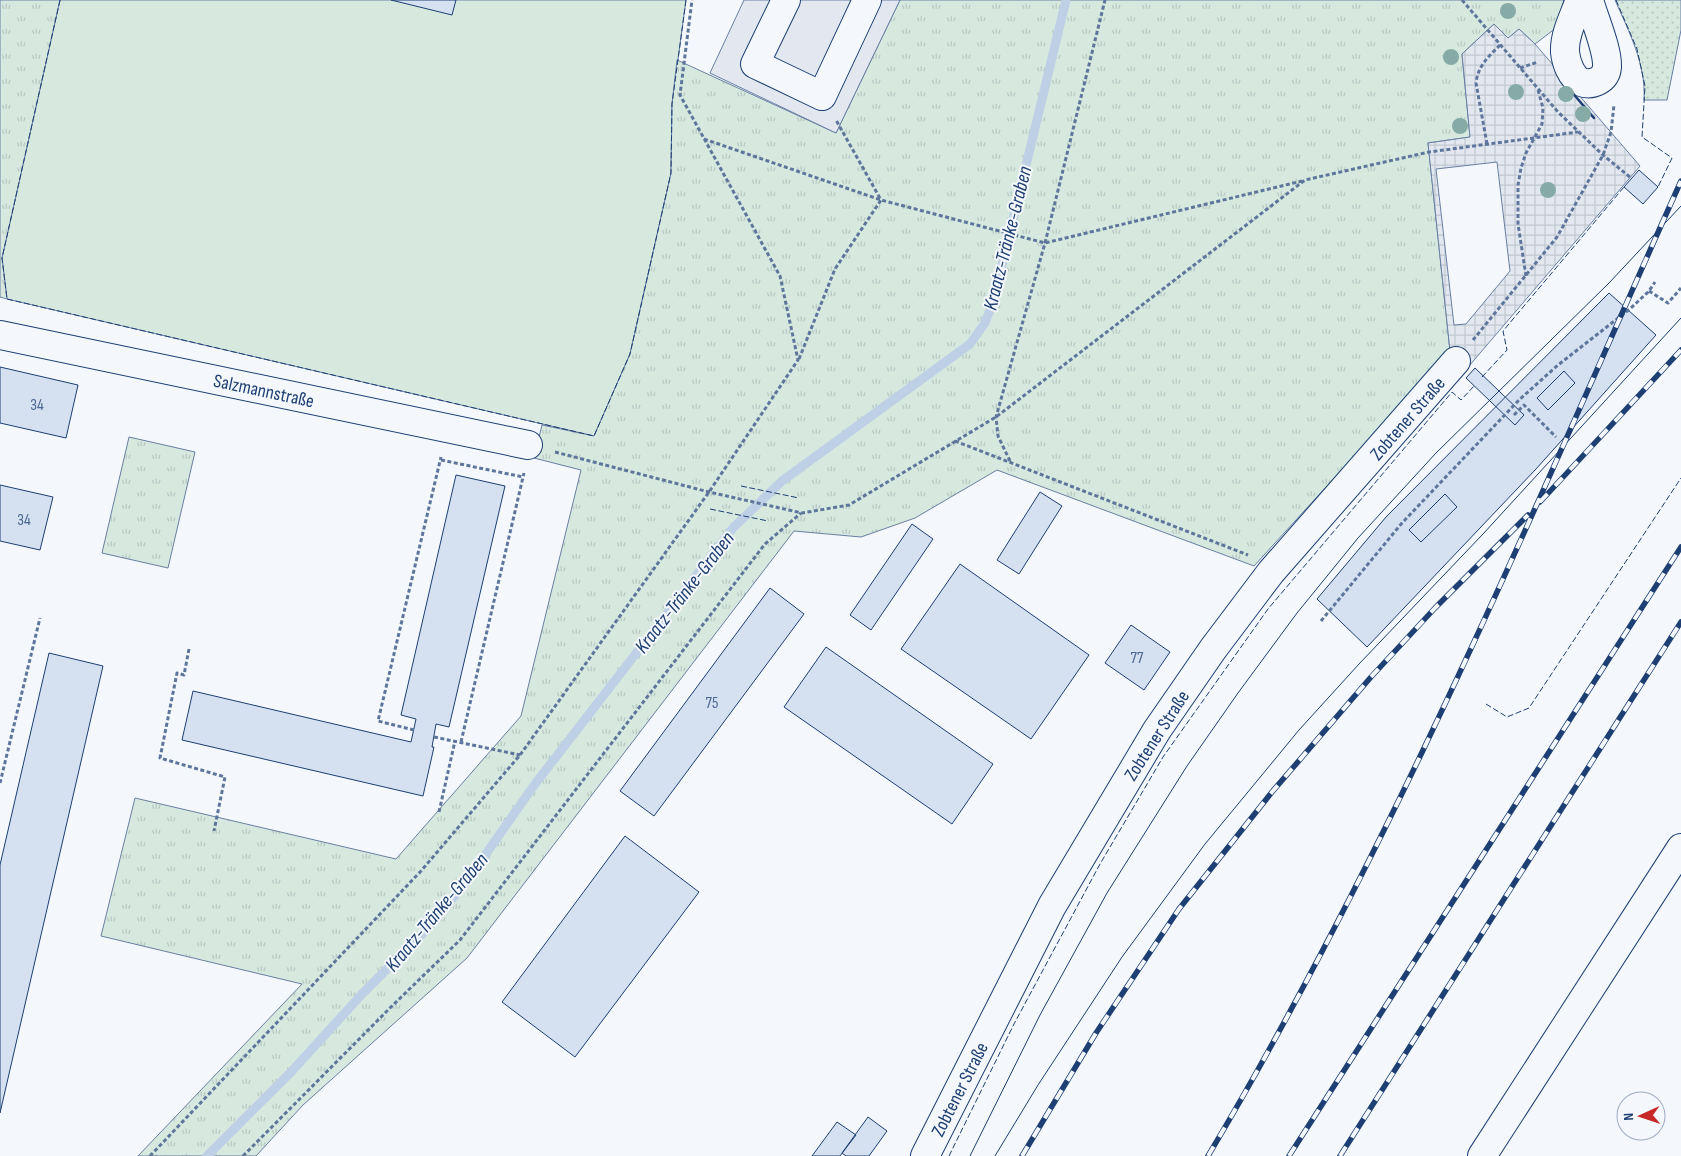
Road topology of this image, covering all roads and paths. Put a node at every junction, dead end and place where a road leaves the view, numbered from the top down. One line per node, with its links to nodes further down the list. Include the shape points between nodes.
1 (692, 0): 13 (path, via 680,95)
2 (786, 0): 10 (street, via 755,64)
3 (867, 0): 10 (street)
4 (1105, 0): 19 (path)
5 (1462, 0): 8 (path)
6 (1580, 0): 7 (street, via 1565,50 1572,74 1590,84 1598,82 1607,67)
7 (1589, 0)
8 (1500, 45): 9 (path); 14 (path, via 1477,73)
9 (1538, 89): 11 (path); 12 (path, via 1544,116)
10 (822, 96): 18 (path)
11 (1578, 132): 12 (path); 15 (path)
12 (1535, 137): 14 (path); 20 (path, via 1520,168 1518,185 1518,224)
13 (704, 138): 18 (path); 25 (path, via 780,276)
14 (1487, 144): 17 (path, via 1429,152)
15 (1603, 155): 16 (path); 20 (path, via 1557,237)
16 (1632, 178)
17 (1305, 180): 19 (path); 30 (path)
18 (881, 200): 19 (path); 25 (path, via 835,269)
19 (1045, 243): 30 (path)
20 (1526, 276): 26 (path)
21 (1655, 282): 23 (path)
22 (1681, 288): 23 (path, via 1668,302)
23 (1650, 290): 27 (path)
24 (0, 335): 31 (street, Salzmannstraße)
25 (798, 360): 39 (path)
26 (1456, 361): 41 (street, Zobtener Straße)
27 (1520, 400): 28 (path); 43 (path, via 1402,523)
28 (1524, 405): 29 (path); 32 (path)
29 (1514, 414)
30 (996, 417): 33 (path); 37 (path, via 998,436)
31 (446, 428): 34 (street, Salzmannstraße); 36 (path)
32 (1556, 437)
33 (955, 441): 37 (path); 40 (path, via 849,505)
34 (528, 444): 38 (path)
35 (582, 459): 39 (path)
36 (441, 460): 38 (path); 45 (path, via 378,721)
37 (1010, 461): 41 (path, via 1240,551)
38 (523, 477): 48 (path)
39 (709, 492): 40 (path); 49 (path)
40 (802, 513): 55 (path, via 765,544 460,940)
41 (1271, 572): 56 (street, Zobtener Straße, via 1157,730 1057,897)
42 (40, 618): 50 (path)
43 (1321, 621)
44 (189, 649): 52 (path, via 184,675 177,673 160,758 226,777)
45 (414, 730)
46 (434, 737): 47 (path)
47 (454, 741): 48 (path); 51 (path)
48 (461, 742): 49 (path)
49 (520, 755): 54 (path, via 421,870)
50 (0, 784)
51 (439, 812)
52 (214, 831)
53 (1681, 848): 57 (street)
54 (150, 1156)
55 (242, 1156)
56 (925, 1156)
57 (1482, 1156)

